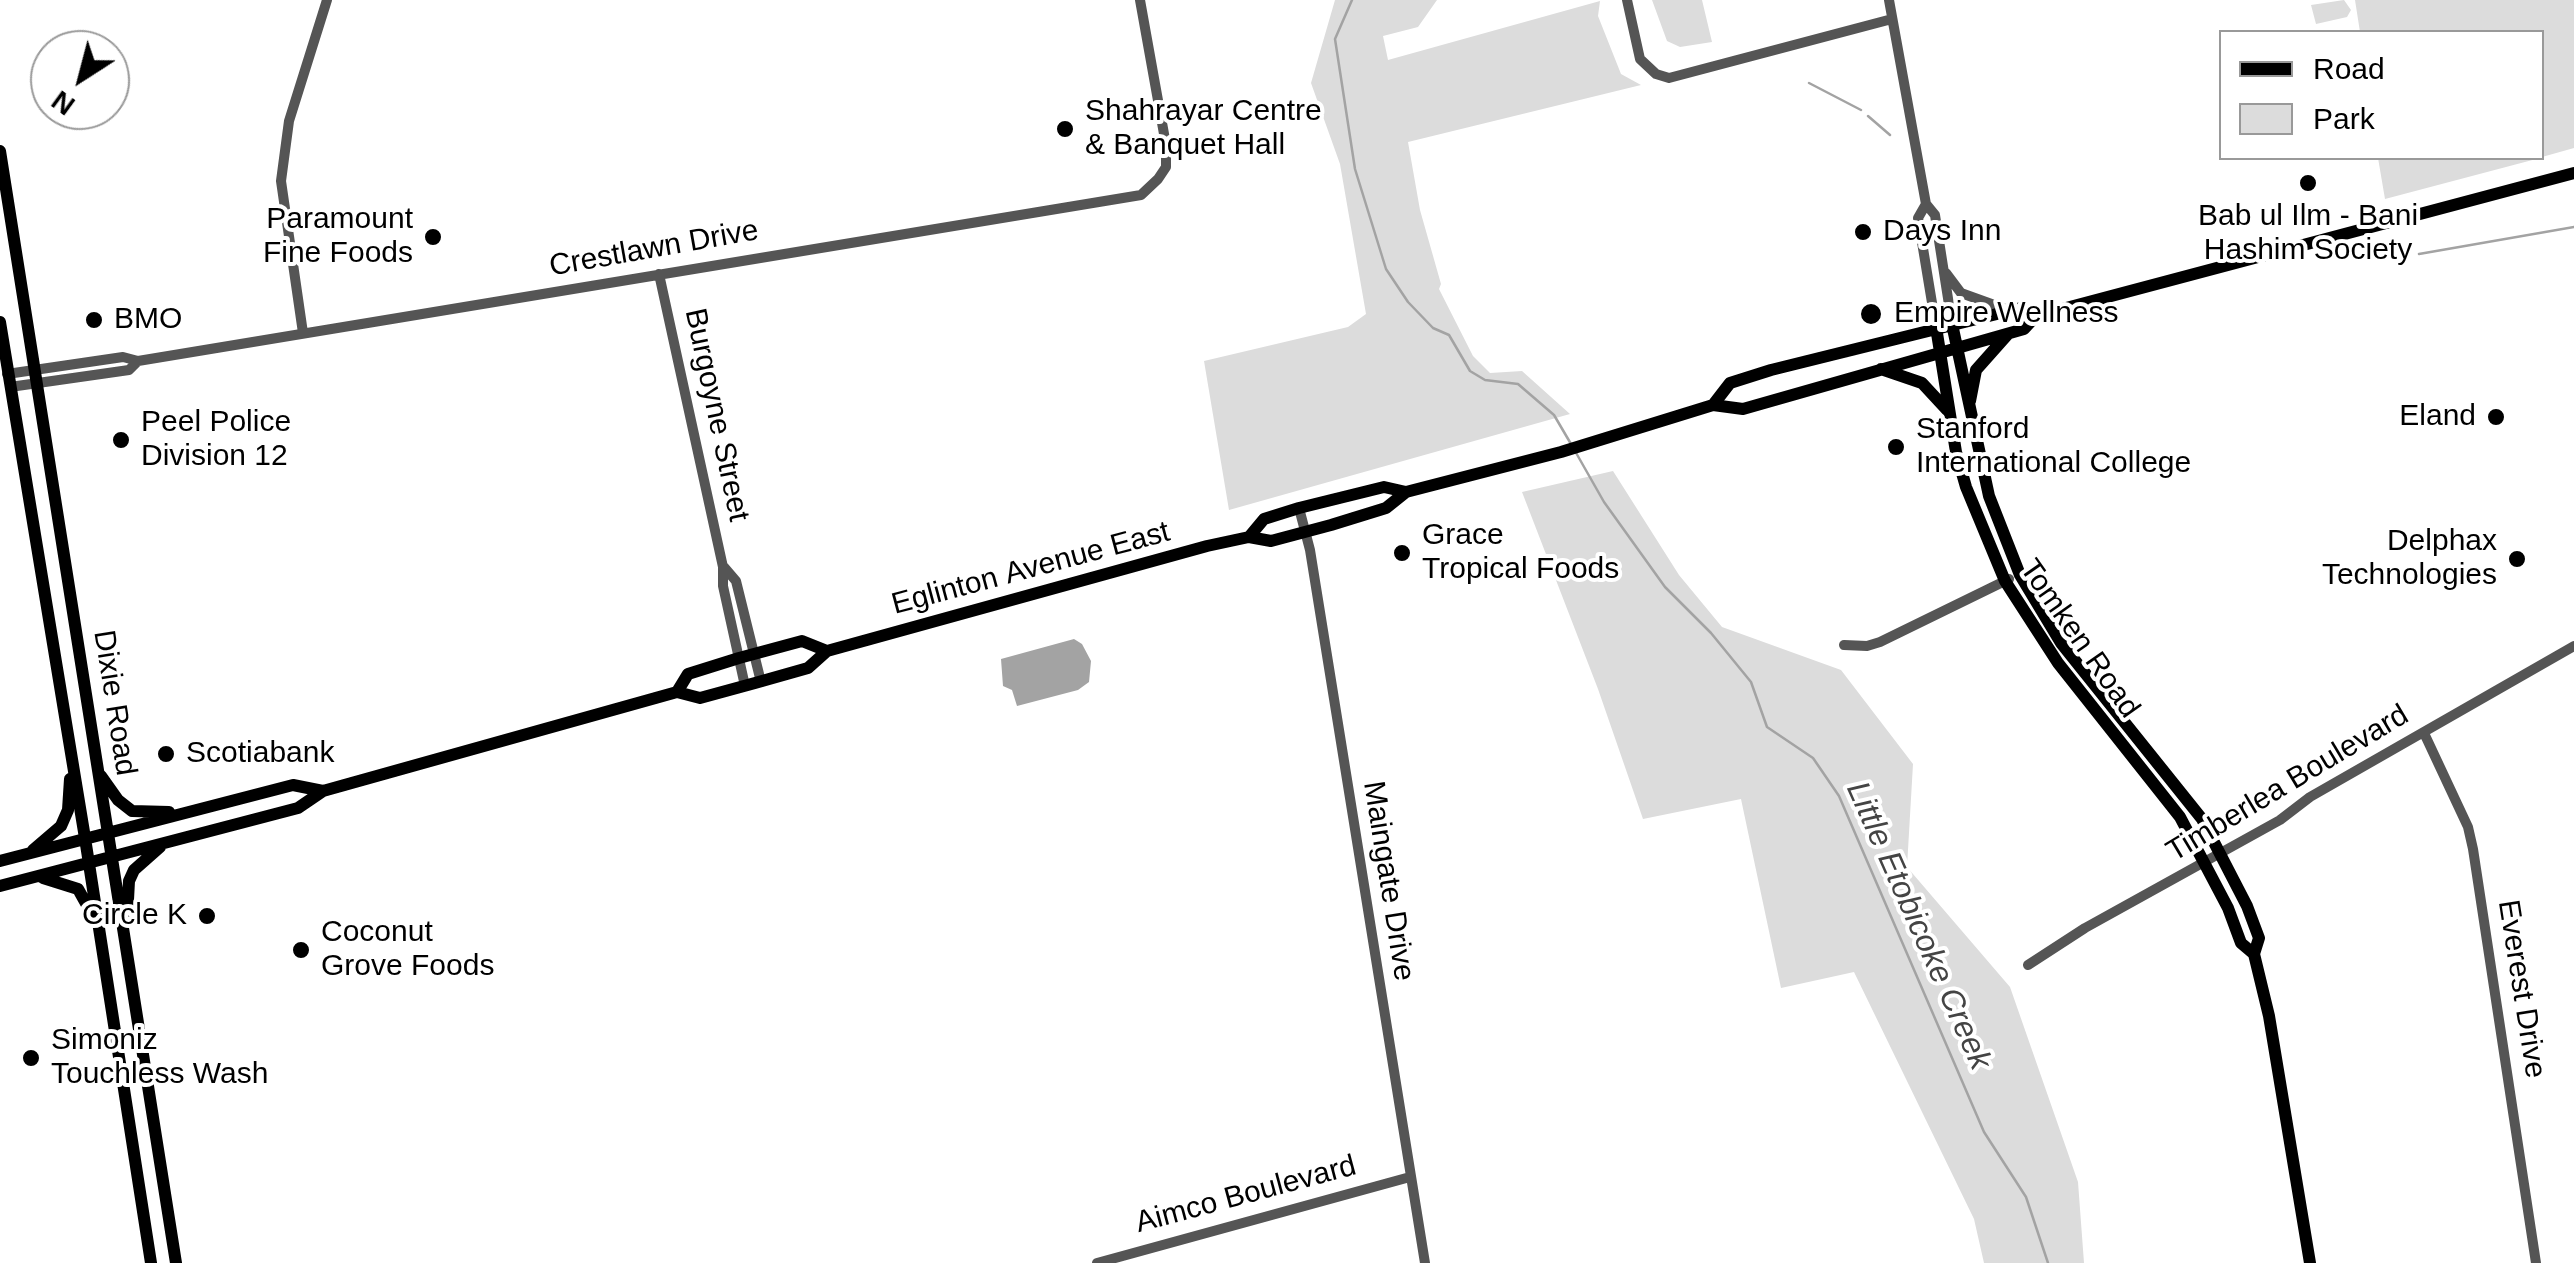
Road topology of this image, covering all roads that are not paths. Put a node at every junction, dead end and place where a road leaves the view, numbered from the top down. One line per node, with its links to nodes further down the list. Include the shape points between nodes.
1 (326, 0): 16 (street, via 289,121 281,181)
2 (1140, 0): 10 (street, Crestlawn Drive, via 1166,144 1166,167 1140,194)
3 (1627, 0): 5 (street, via 1640,59 1669,78)
4 (1889, 0): 5 (street, Tomken Road)
5 (1892, 19): 8 (street, Tomken Road)
6 (0, 151): 21 (main road, Dixie Road)
7 (2574, 173): 12 (main road, Eglinton Avenue East)
8 (1926, 204): 9 (street, Tomken Road, via 1935,215); 15 (street, Tomken Road, via 1918,218)
9 (1945, 272): 11 (street, via 1961,293); 14 (street, Tomken Road)
10 (659, 274): 16 (street, Crestlawn Drive); 30 (street, Burgoyne Street)
11 (2012, 311): 12 (main road, Eglinton Avenue East); 14 (main road, Eglinton Avenue East)
12 (2036, 316): 17 (main road, Eglinton Avenue East, via 2024,330)
13 (0, 322): 22 (main road, Dixie Road)
14 (1952, 324): 15 (main road, Eglinton Avenue East); 18 (main road, Tomken Road)
15 (1936, 328): 19 (main road, Tomken Road); 23 (main road, Eglinton Avenue East, via 1730,383)
16 (303, 333): 21 (street, Crestlawn Drive, via 138,360 128,370)
17 (2008, 334): 18 (main road, Eglinton Avenue East); 25 (main road, via 1976,370)
18 (1955, 348): 19 (main road, Eglinton Avenue East); 25 (main road, Tomken Road)
19 (1940, 351): 20 (main road, Eglinton Avenue East); 24 (main road, Tomken Road)
20 (1879, 368): 23 (main road, Eglinton Avenue East, via 1743,409); 24 (main road, via 1922,383)
21 (37, 377): 22 (street, Crestlawn Drive); 43 (main road, Dixie Road)
22 (8, 380): 42 (main road, Dixie Road)
23 (1713, 405): 26 (main road, Eglinton Avenue East)
24 (1949, 412): 32 (main road, Tomken Road, via 1966,488)
25 (1969, 414): 31 (main road, Tomken Road, via 1989,496)
26 (1406, 492): 27 (main road, Eglinton Avenue East, via 1384,487); 28 (main road, Eglinton Avenue East, via 1386,508)
27 (1299, 508): 28 (street, Maingate Drive); 29 (main road, Eglinton Avenue East, via 1264,519)
28 (1305, 531): 29 (main road, Eglinton Avenue East, via 1271,541); 63 (street, Maingate Drive)
29 (1248, 537): 35 (main road, Eglinton Avenue East)
30 (724, 567): 36 (street, Burgoyne Street, via 736,580); 37 (street, Burgoyne Street)
31 (2020, 575): 32 (street); 50 (main road, Tomken Road, via 2061,643 2189,801)
32 (2004, 581): 33 (street, via 1880,642); 53 (main road, Tomken Road, via 2058,662 2158,786)
33 (1844, 645)
34 (2574, 646): 41 (street, Timberlea Boulevard)
35 (828, 651): 36 (main road, Eglinton Avenue East, via 802,641); 38 (main road, Eglinton Avenue East, via 808,668)
36 (754, 654): 37 (main road, Eglinton Avenue East); 38 (street, Burgoyne Street)
37 (739, 658): 39 (street, Burgoyne Street); 40 (main road, Eglinton Avenue East, via 688,674)
38 (760, 682): 39 (main road, Eglinton Avenue East)
39 (745, 686): 40 (main road, Eglinton Avenue East, via 700,698)
40 (677, 692): 44 (main road, Eglinton Avenue East)
41 (2424, 733): 50 (street, Timberlea Boulevard); 69 (street, Everest Drive, via 2474,849)
42 (72, 757): 47 (main road, Dixie Road); 49 (main road, via 68,810 56,832)
43 (100, 774): 45 (main road, via 132,810); 46 (main road, Dixie Road)
44 (323, 791): 45 (main road, Eglinton Avenue East, via 293,786); 48 (main road, Eglinton Avenue East, via 298,808)
45 (187, 812): 46 (main road, Eglinton Avenue East)
46 (107, 835): 47 (main road, Eglinton Avenue East); 51 (main road, Dixie Road)
47 (86, 838): 49 (main road, Eglinton Avenue East); 54 (main road, Dixie Road)
48 (166, 842): 51 (main road, Eglinton Avenue East); 58 (main road, via 130,881)
49 (30, 853): 52 (main road, Eglinton Avenue East)
50 (2222, 853): 53 (street, Timberlea Boulevard); 59 (main road, Tomken Road, via 2259,938)
51 (111, 859): 54 (main road, Eglinton Avenue East); 58 (main road, Dixie Road)
52 (0, 861)
53 (2205, 862): 59 (main road, Tomken Road, via 2241,943); 60 (street, Timberlea Boulevard)
54 (90, 864): 55 (main road, Eglinton Avenue East); 57 (main road, Dixie Road)
55 (21, 880): 56 (main road, Eglinton Avenue East); 57 (main road, via 72,885)
56 (0, 886)
57 (98, 928): 62 (main road, Dixie Road)
58 (126, 946): 61 (main road, Dixie Road)
59 (2254, 954): 68 (main road, Tomken Road)
60 (2028, 965)
61 (144, 1056): 62 (main road); 65 (main road, Dixie Road)
62 (118, 1061): 64 (main road, Dixie Road)
63 (1410, 1177): 66 (street, Aimco Boulevard); 67 (street, Maingate Drive)
64 (150, 1263)
65 (176, 1263)
66 (1096, 1263)
67 (1425, 1263)
68 (2310, 1263)
69 (2536, 1263)

